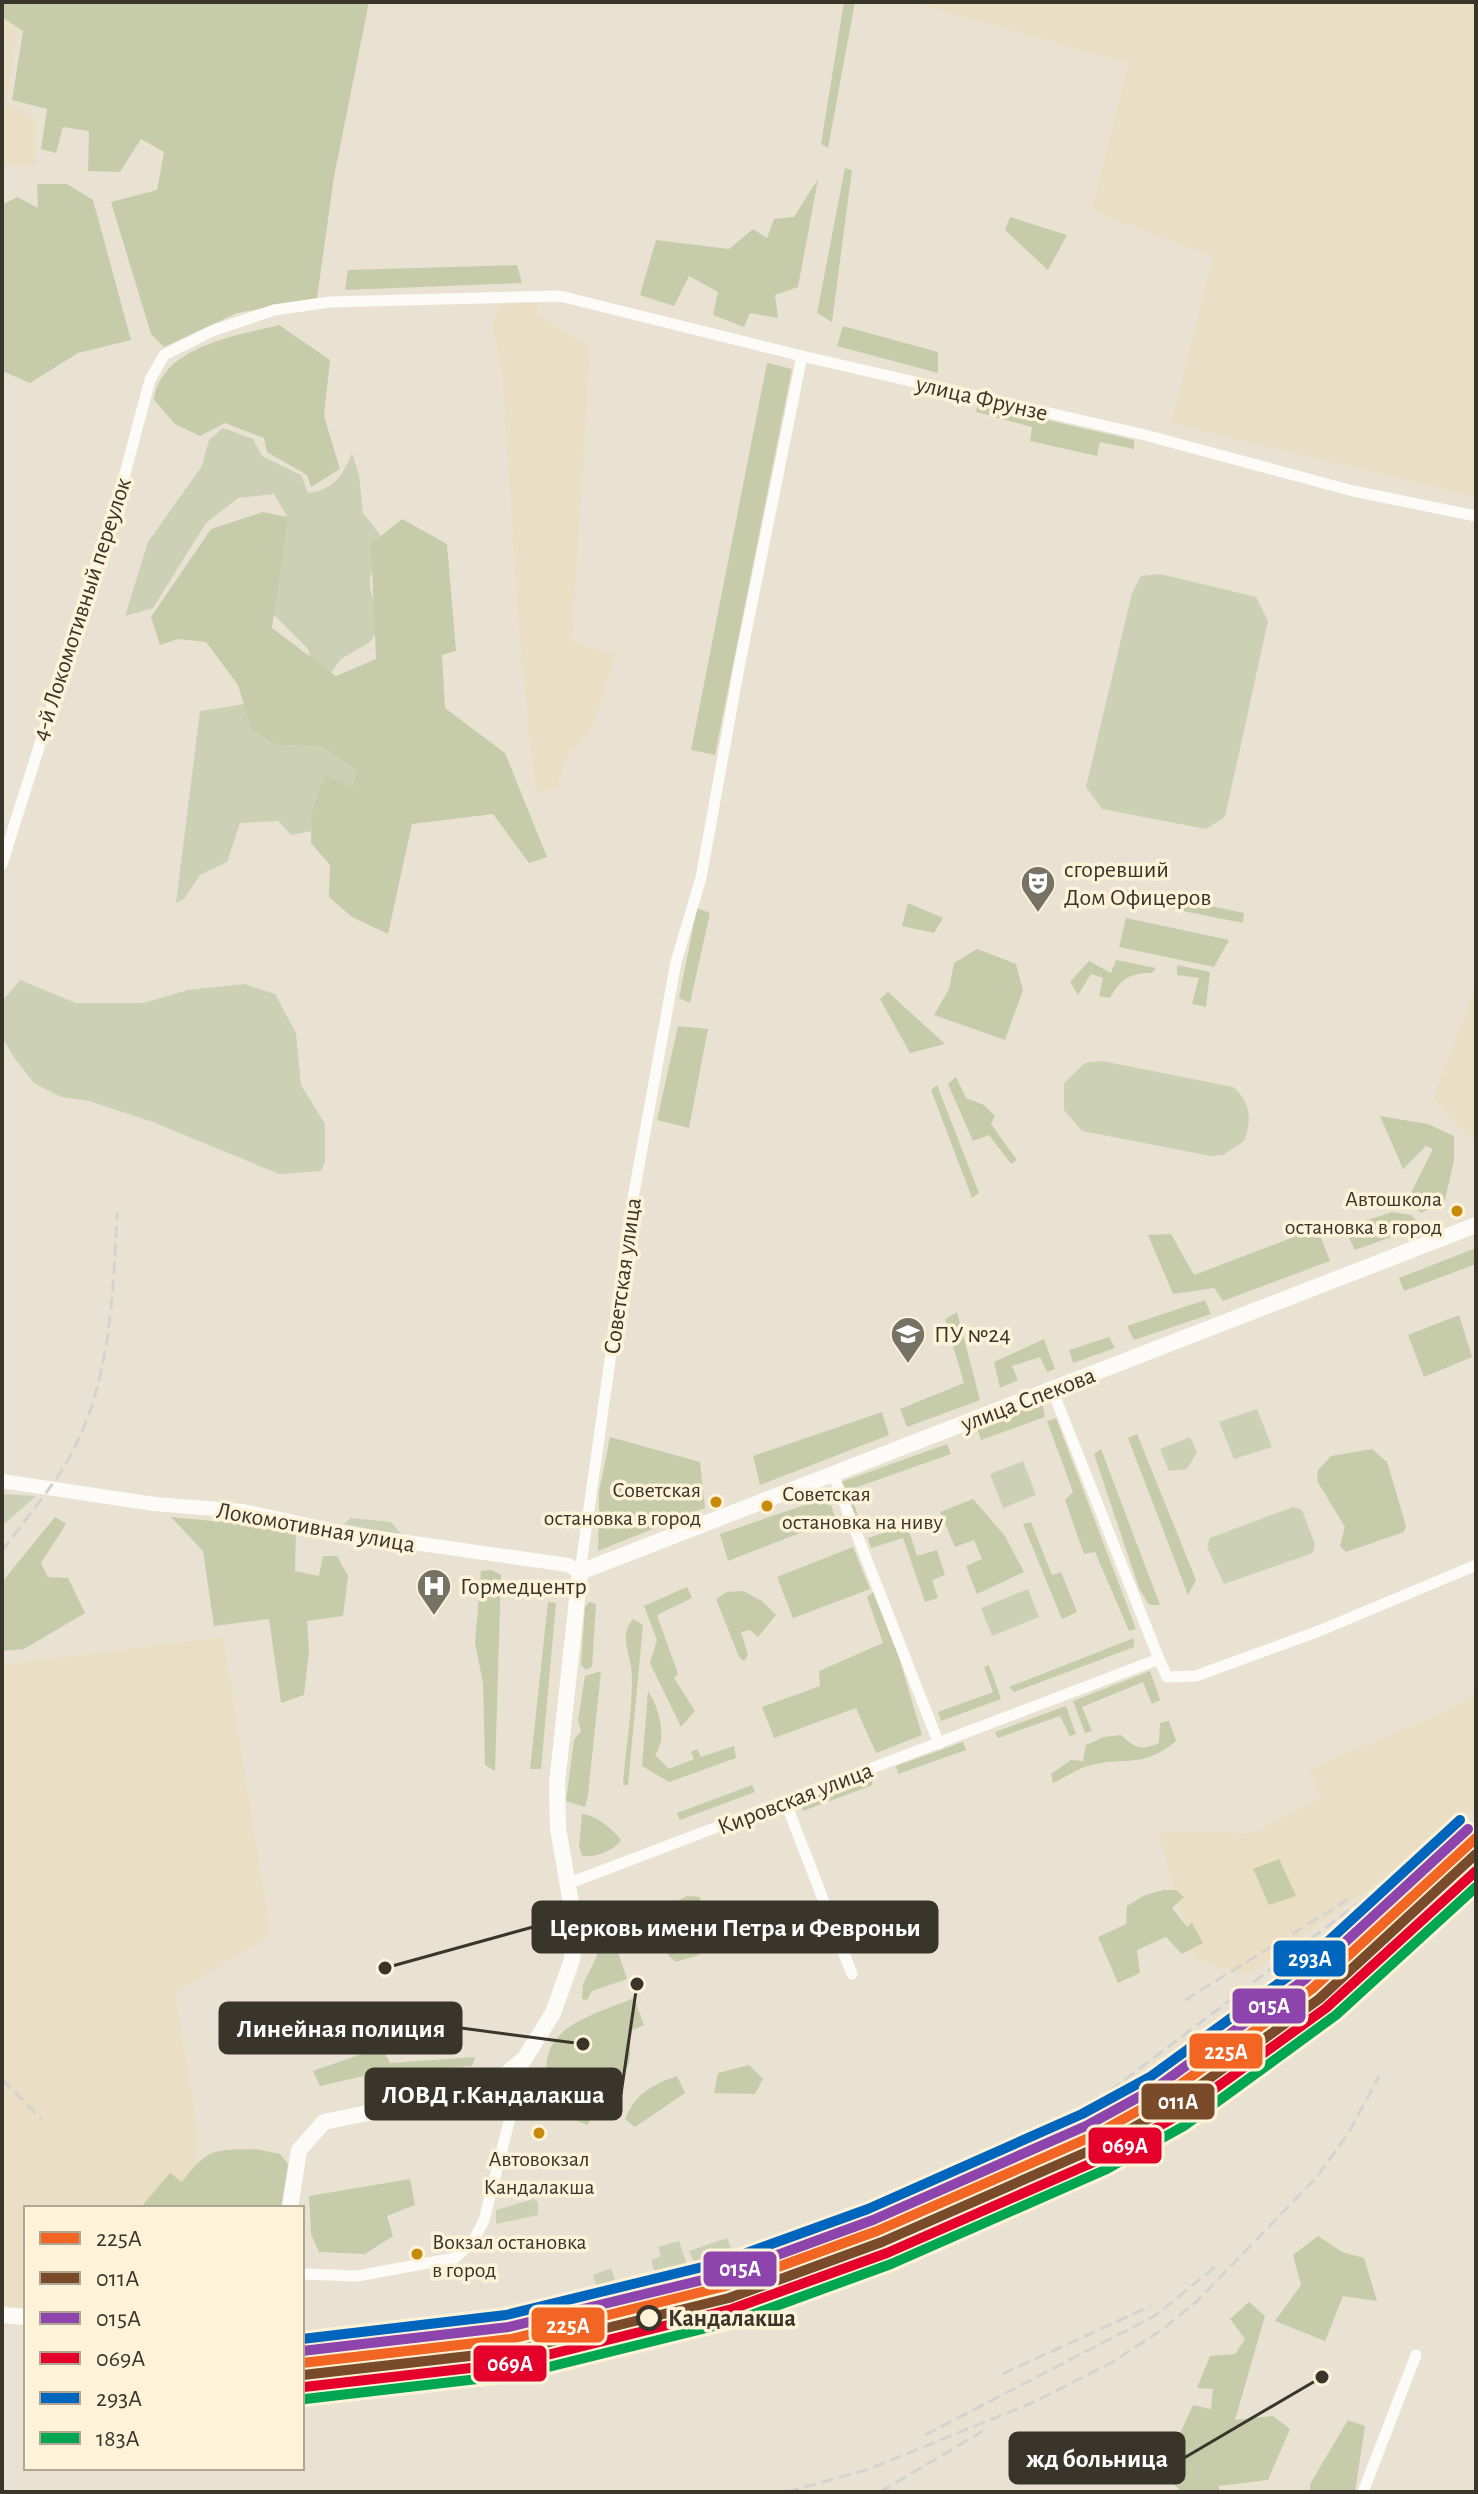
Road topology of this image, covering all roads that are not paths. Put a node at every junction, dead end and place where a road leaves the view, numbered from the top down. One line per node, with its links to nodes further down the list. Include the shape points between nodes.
1 (164, 355): 2 (street, улица Фрунзе, via 212,331 274,310 330,302 560,296); 4 (street, 4-й Локомотивный переулок, via 150,380)
2 (802, 356): 3 (street, улица Фрунзе, via 1145,435 1353,491); 10 (street, Советская улица, via 701,878 676,962 633,1198)
3 (1476, 516)
4 (2, 864)
5 (1476, 1225): 6 (main road, улица Спекова)
6 (1052, 1389): 7 (main road, улица Спекова); 11 (street)
7 (833, 1474): 10 (main road, улица Спекова); 12 (street)
8 (2, 1481): 10 (street, Локомотивная улица, via 154,1504 243,1511 344,1533 568,1565)
9 (1476, 1565): 11 (street, via 1196,1676 1167,1677)
10 (580, 1572): 14 (main road, Советская улица, via 557,1783)
11 (1159, 1659): 12 (street, Кировская улица)
12 (939, 1744): 13 (street, Кировская улица)
13 (785, 1801): 14 (street, Кировская улица); 15 (street)
14 (567, 1884): 16 (main road, via 575,1927 572,1960 553,2013)
15 (852, 1974)
16 (525, 2058): 17 (main road, via 474,2091 324,2122 299,2150); 18 (street, via 484,2220 464,2250 455,2258 357,2276)
17 (290, 2206)
18 (304, 2274)
19 (2, 2315): 20 (main road)
20 (24, 2317)
21 (1416, 2355): 22 (street)
22 (1363, 2492)

